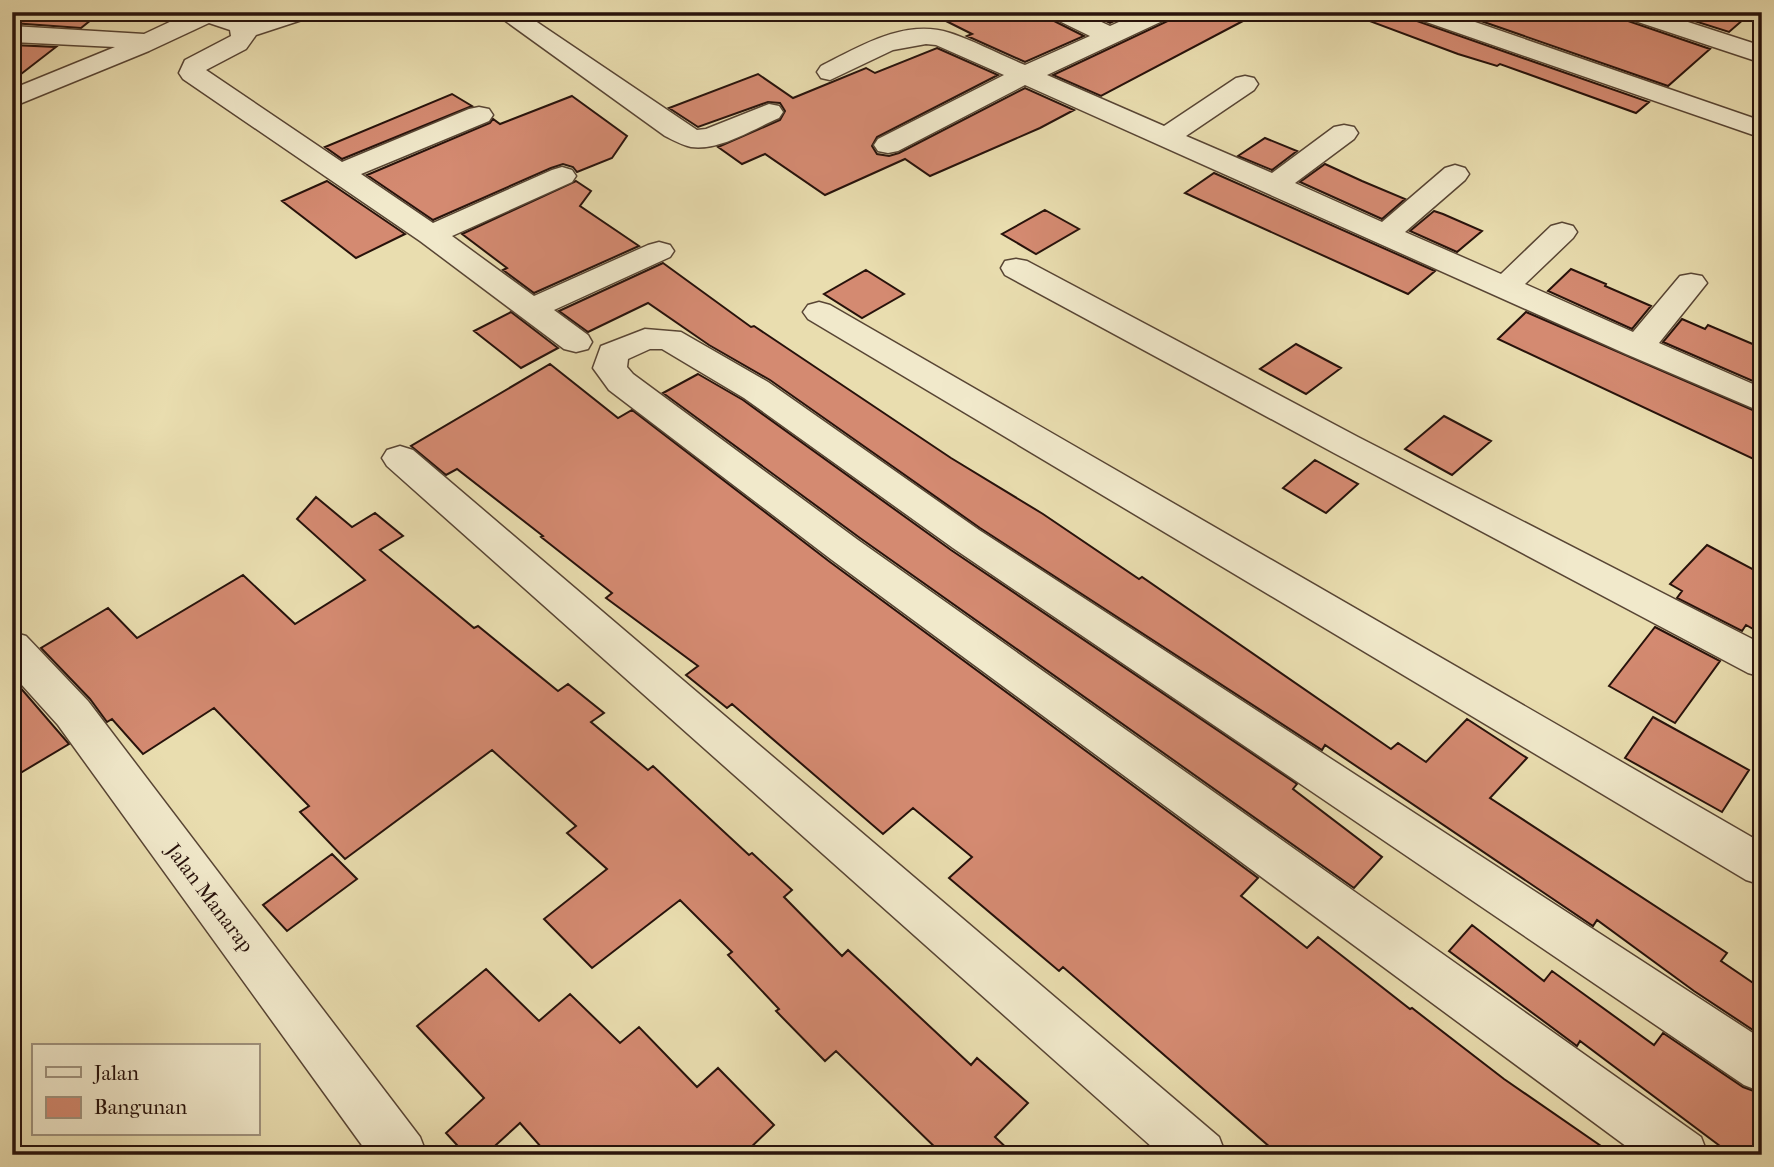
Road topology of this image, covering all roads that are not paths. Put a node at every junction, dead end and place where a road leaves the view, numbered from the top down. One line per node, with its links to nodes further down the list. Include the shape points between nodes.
1 (302, 12): 8 (street)
2 (506, 12): 17 (street, via 693,139 712,137)
3 (1060, 12): 10 (street)
4 (1162, 12): 10 (street)
5 (1421, 12): 19 (street)
6 (1632, 12): 12 (street)
7 (209, 13): 8 (street); 11 (street)
8 (245, 31): 23 (street, via 237,44 194,66 192,73)
9 (12, 34): 11 (street)
10 (1110, 36): 14 (street)
11 (150, 41): 16 (street)
12 (1762, 55)
13 (830, 72): 14 (street, via 900,37 922,34 941,38)
14 (1023, 76): 21 (street); 22 (street)
15 (1245, 83): 21 (street)
16 (12, 99)
17 (769, 112)
18 (479, 115): 23 (street)
19 (1762, 130)
20 (1344, 133): 26 (street)
21 (1165, 138): 26 (street)
22 (888, 145)
23 (339, 173): 28 (street)
24 (1455, 174): 29 (street)
25 (562, 176): 28 (street)
26 (1273, 186): 29 (street)
27 (1562, 232): 33 (street)
28 (432, 235): 34 (street)
29 (1384, 235): 33 (street)
30 (659, 251): 34 (street)
31 (1016, 268): 41 (street)
32 (1691, 283): 37 (street)
33 (1504, 288): 37 (street)
34 (533, 308): 36 (street)
35 (819, 312): 42 (street)
36 (576, 342)
37 (1638, 346): 38 (street)
38 (1762, 401)
39 (400, 458): 45 (street)
40 (12, 648): 44 (street, Jalan Manarap, via 73,713)
41 (1762, 662)
42 (1762, 866)
43 (1762, 1068): 46 (street, via 966,539 756,390 669,339 645,339 613,353 610,368 621,382 845,550)
44 (401, 1155)
45 (1200, 1155)
46 (1682, 1155)

